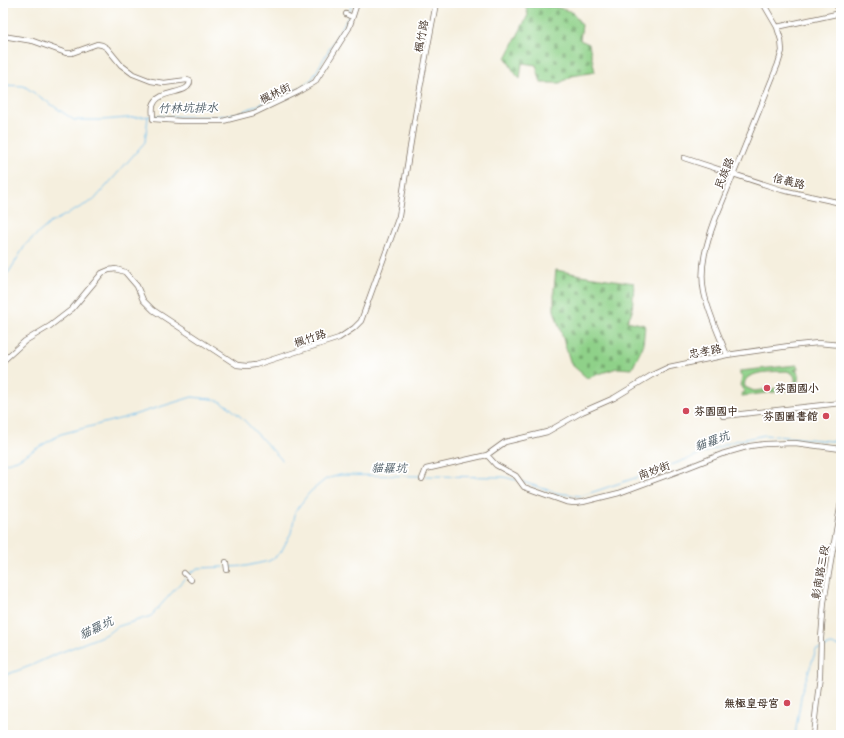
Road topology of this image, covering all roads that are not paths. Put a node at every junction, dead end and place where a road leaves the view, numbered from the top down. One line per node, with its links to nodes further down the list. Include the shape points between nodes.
1 (356, 3): 7 (street, 楓林街)
2 (436, 3): 15 (street, 楓竹路, via 399,216 360,320 354,328 339,338 255,365 237,365 153,310 143,300 137,286 125,272 116,269 102,273 72,309 25,341)
3 (763, 3): 8 (street, 民族路)
4 (836, 3): 5 (main road)
5 (841, 13): 8 (street)
6 (346, 14): 7 (street)
7 (352, 17): 9 (street, 楓林街, via 349,28 315,82 254,113 224,121 152,119 153,106 157,99 186,89 190,80 164,83 133,74 102,45 97,44 66,53 32,41)
8 (777, 26): 11 (street, 民族路, via 782,51)
9 (3, 36)
10 (684, 158): 11 (street, 信義路)
11 (734, 174): 12 (street, 信義路, via 782,190); 14 (street, 民族路, via 708,241 703,263 706,298)
12 (841, 204)
13 (841, 345): 14 (street, 忠孝路, via 813,344)
14 (727, 355): 19 (street, 忠孝路, via 669,367 546,432 505,442)
15 (3, 361)
16 (841, 403): 17 (street)
17 (723, 416)
18 (841, 449): 19 (street, 南妙街, via 795,443 750,446 619,493 574,503 524,487 516,476 496,465)
19 (487, 455): 20 (street, via 426,471)
20 (422, 479)
21 (841, 502): 26 (street, 彰南路三段, via 824,602 820,675)
22 (226, 562): 23 (street)
23 (227, 570)
24 (184, 573): 25 (street)
25 (191, 580)
26 (813, 735)

